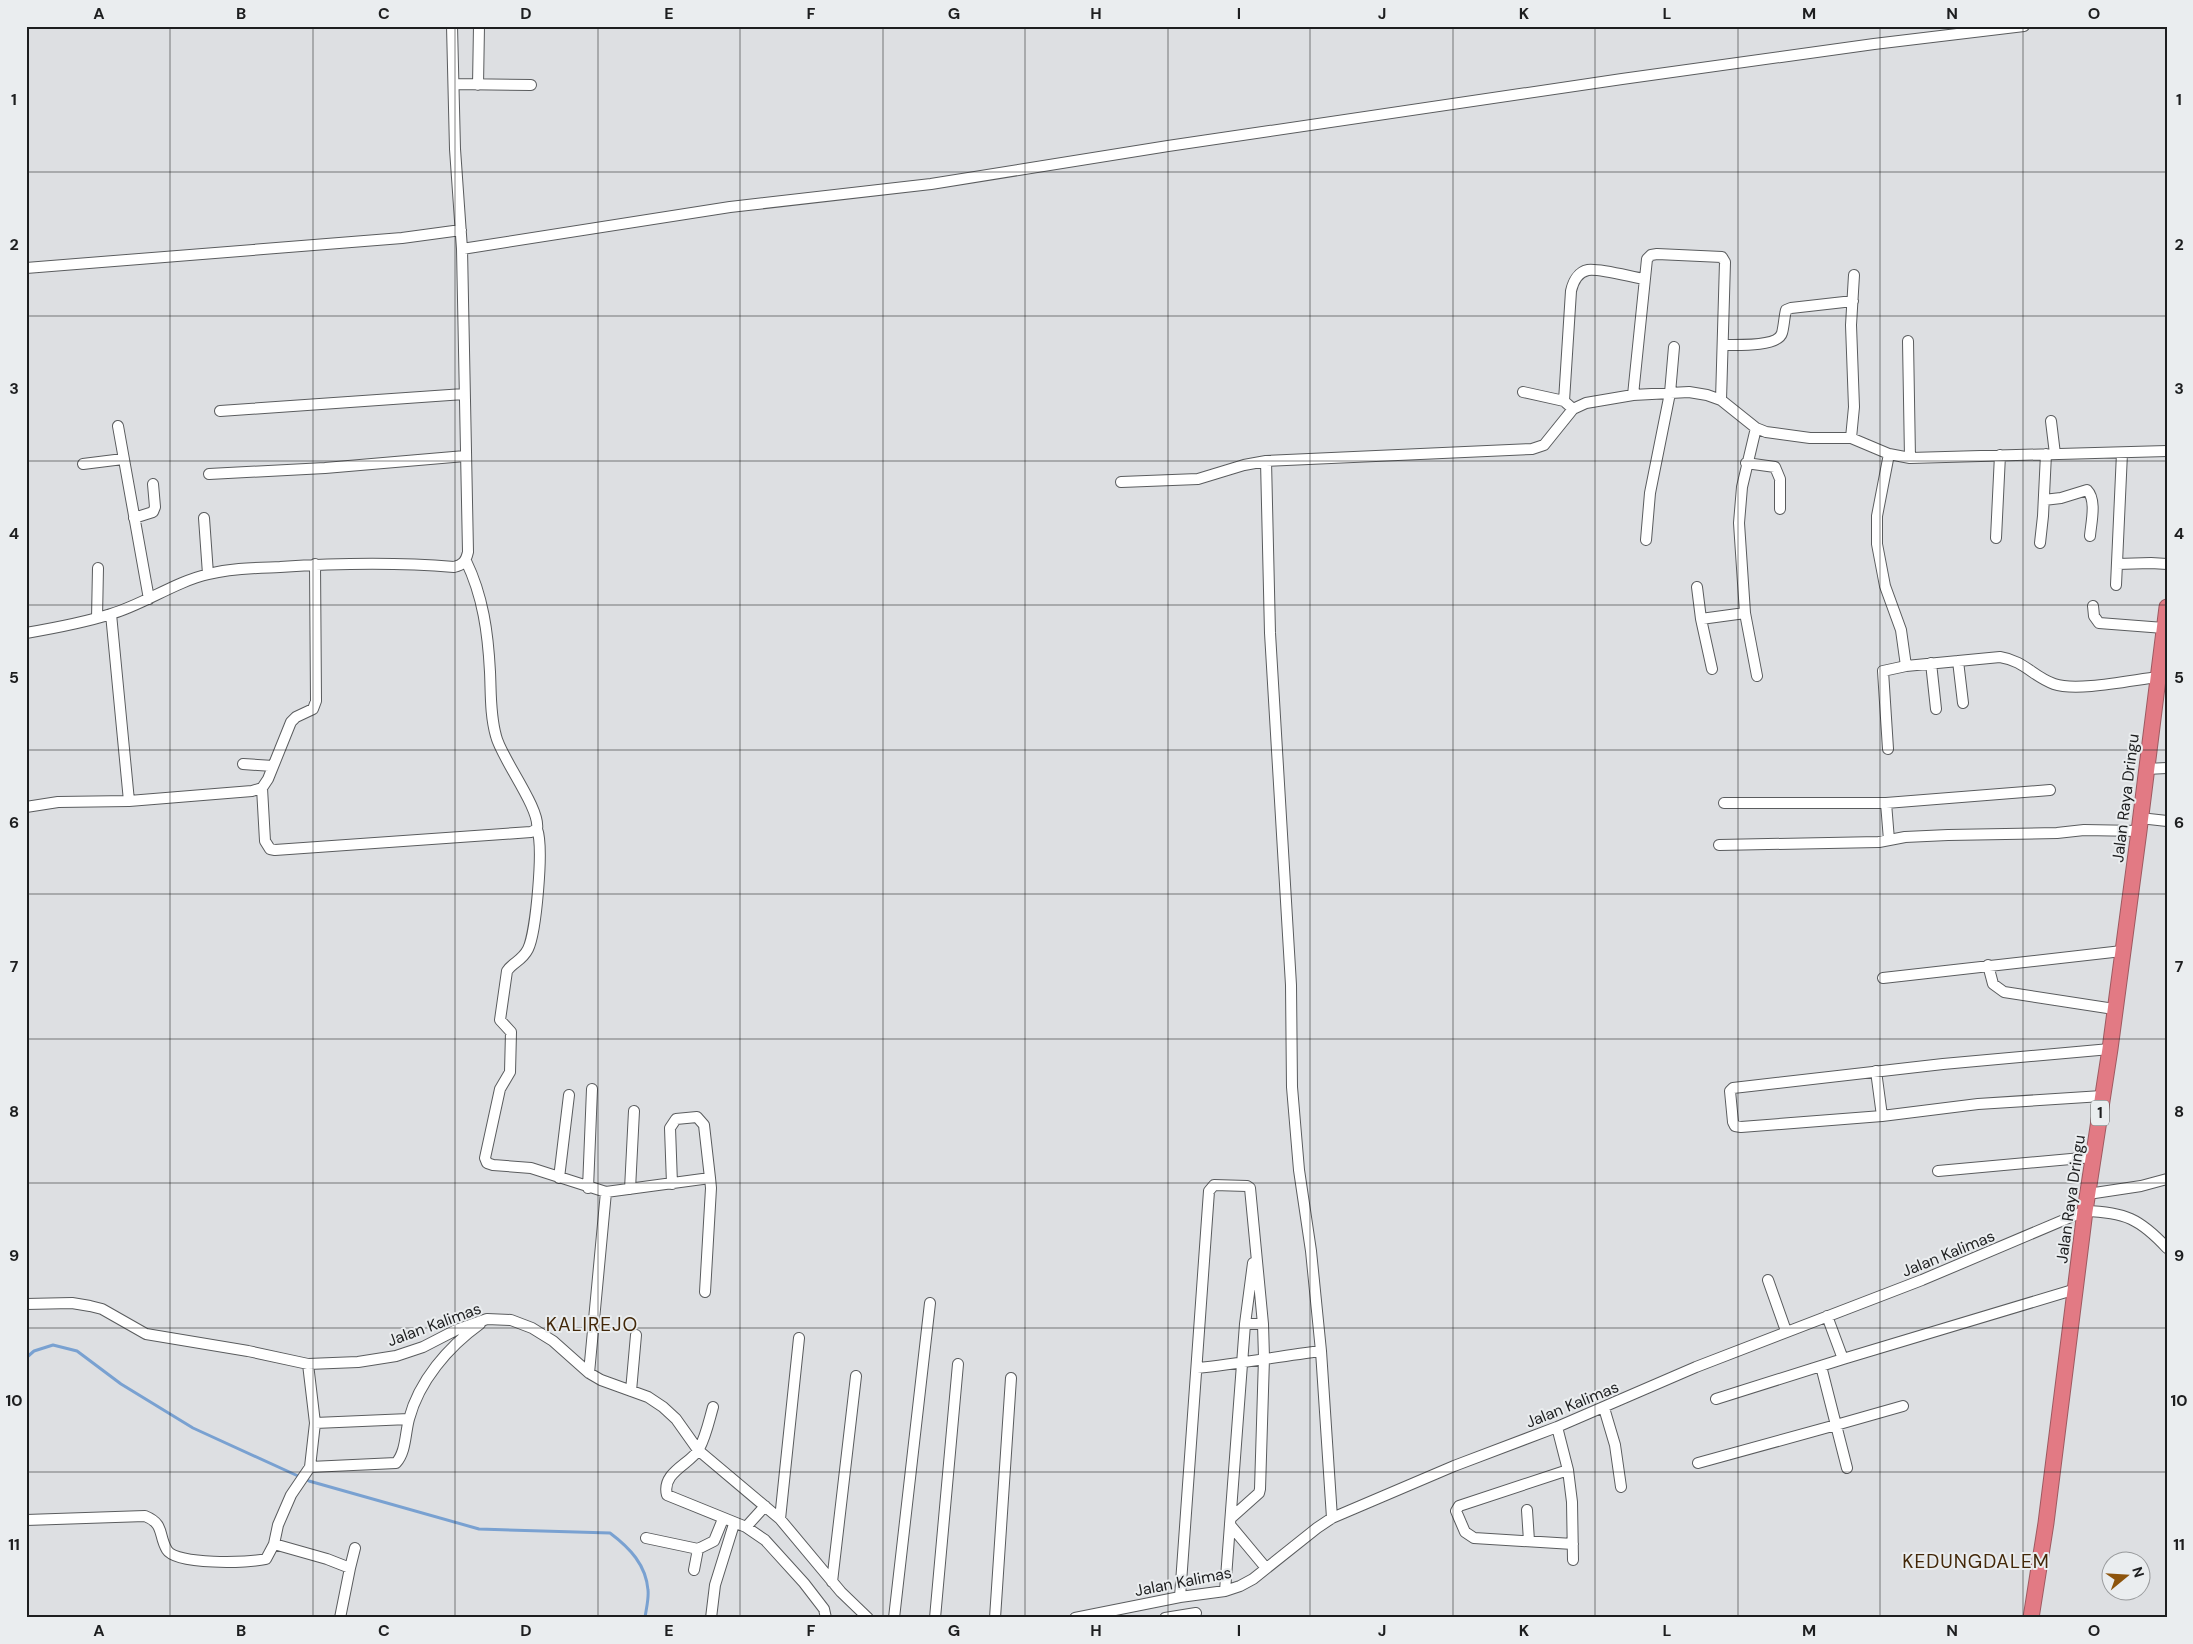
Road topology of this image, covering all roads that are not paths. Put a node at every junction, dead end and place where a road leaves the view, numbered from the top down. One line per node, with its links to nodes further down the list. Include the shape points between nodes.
1 (452, 26): 4 (street)
2 (479, 26): 5 (street)
3 (2024, 26): 8 (street, via 1622,79 931,184 730,207)
4 (454, 84): 5 (street); 7 (street)
5 (478, 85): 6 (street)
6 (531, 85)
7 (460, 230): 8 (street); 9 (street, via 402,238)
8 (462, 250): 18 (street)
9 (26, 268)
10 (1854, 275): 12 (street)
11 (1644, 279): 14 (street, via 1647,259 1651,255 1724,258); 19 (street); 21 (street, via 1591,270 1574,281 1571,291)
12 (1852, 301): 14 (street, via 1791,308 1786,310 1782,333 1777,340); 26 (street, via 1854,407)
13 (1908, 341): 33 (street)
14 (1723, 345): 20 (street)
15 (1674, 347): 17 (street)
16 (1523, 392): 21 (street)
17 (1670, 393): 19 (street); 20 (street, via 1689,392); 47 (street, via 1650,493)
18 (464, 394): 22 (street); 32 (street)
19 (1633, 395): 21 (street)
20 (1721, 400): 25 (street)
21 (1568, 405): 35 (street, via 1547,443 1523,451)
22 (220, 411)
23 (2051, 421): 30 (street)
24 (118, 426): 34 (street)
25 (1756, 428): 26 (street, via 1810,438); 36 (street)
26 (1851, 438): 29 (street)
27 (2167, 452): 28 (street)
28 (2122, 453): 30 (street); 51 (street)
29 (1890, 454): 33 (street); 69 (street, via 1877,516 1877,544 1884,586 1901,630)
30 (2050, 454): 31 (street); 41 (street)
31 (2000, 455): 33 (street); 46 (street)
32 (465, 456): 38 (street); 49 (street)
33 (1910, 458)
34 (123, 459): 37 (street); 43 (street)
35 (1266, 461): 39 (street, via 1198,479); 127 (street, via 1270,633 1291,985 1292,1087)
36 (1746, 463): 42 (street, via 1775,467 1780,479); 60 (street, via 1739,523)
37 (83, 464)
38 (209, 474)
39 (1121, 482)
40 (153, 484): 43 (street, via 153,512)
41 (2044, 500): 45 (street, via 2087,490 2092,500); 48 (street)
42 (1780, 509)
43 (134, 518): 57 (street)
44 (204, 518): 54 (street)
45 (2090, 536)
46 (1996, 538)
47 (1646, 540)
48 (2040, 543)
49 (466, 561): 50 (street, via 454,567 404,563); 88 (street, via 486,620 496,738 525,793)
50 (315, 564): 54 (street); 77 (street, via 316,701 313,709 292,722)
51 (2117, 564): 52 (street); 55 (street)
52 (2167, 564)
53 (98, 568): 62 (street)
54 (208, 574): 57 (street, via 177,584)
55 (2116, 584)
56 (1697, 587): 63 (street)
57 (149, 599): 61 (street)
58 (2093, 606): 64 (street, via 2099,623)
59 (2167, 607): 64 (highway, Jalan Raya Dringu / 1)
60 (1745, 613): 63 (street); 71 (street)
61 (111, 614): 62 (street); 82 (street)
62 (96, 618): 65 (street)
63 (1700, 619): 70 (street)
64 (2164, 628): 66 (highway, Jalan Raya Dringu / 1)
65 (26, 633)
66 (2164, 644): 72 (highway, Jalan Raya Dringu / 1)
67 (1958, 661): 68 (street); 72 (street, via 2013,659 2056,684 2081,686); 73 (street)
68 (1931, 663): 69 (street); 74 (street)
69 (1906, 666): 75 (street, via 1883,671)
70 (1712, 669)
71 (1757, 676)
72 (2158, 677): 78 (highway, Jalan Raya Dringu / 1)
73 (1963, 703)
74 (1936, 709)
75 (1888, 750)
76 (243, 764): 77 (street)
77 (273, 766): 80 (street)
78 (2146, 768): 79 (street); 87 (highway, Jalan Raya Dringu / 1)
79 (2167, 768)
80 (262, 788): 82 (street); 88 (street, via 265,841 270,849 275,850)
81 (2050, 790): 83 (street)
82 (129, 801): 85 (street, via 58,802)
83 (1886, 802): 84 (street); 89 (street)
84 (1724, 803)
85 (26, 807)
86 (2167, 821): 87 (street)
87 (2140, 825): 89 (street, via 2057,833 1948,835); 91 (highway, Jalan Raya Dringu / 1)
88 (537, 829): 104 (street, via 541,847 534,934 521,960 507,971 500,1020 511,1032 510,1072 500,1089 485,1158 493,1165 531,1168)
89 (1889, 840): 90 (street)
90 (1719, 845)
91 (2122, 951): 92 (street); 94 (highway, Jalan Raya Dringu / 1)
92 (1988, 965): 93 (street); 94 (street, via 1993,984 2004,992)
93 (1883, 978)
94 (2114, 1009): 95 (highway, Jalan Raya Dringu / 1)
95 (2110, 1049): 96 (street); 99 (highway, Jalan Raya Dringu / 1)
96 (1876, 1072): 101 (street); 101 (street, via 1733,1088 1730,1091 1732,1122 1741,1127)
97 (592, 1090): 108 (street)
98 (569, 1095): 104 (street)
99 (2102, 1096): 101 (street, via 1978,1104); 102 (highway, Jalan Raya Dringu / 1)
100 (634, 1111): 109 (street)
101 (1882, 1116)
102 (2093, 1157): 103 (street); 111 (highway, Jalan Raya Dringu / 1)
103 (1938, 1171)
104 (559, 1178): 108 (street)
105 (710, 1178): 107 (street); 107 (street, via 704,1125 692,1116 676,1119 670,1128); 117 (street)
106 (2167, 1178): 111 (street, via 2141,1186)
107 (672, 1184): 109 (street)
108 (588, 1188): 110 (street)
109 (630, 1189): 110 (street)
110 (606, 1192): 135 (street)
111 (2088, 1194): 112 (highway, Jalan Raya Dringu / 1)
112 (2085, 1210): 114 (street, via 2128,1216 2150,1230); 116 (highway, Jalan Raya Dringu / 1); 120 (street, Jalan Kalimas, via 1922,1280)
113 (1256, 1248): 122 (street); 123 (street); 134 (street, via 1250,1188 1214,1184 1209,1191)
114 (2167, 1248)
115 (1768, 1280): 124 (street)
116 (2076, 1289): 129 (street); 185 (highway, Jalan Raya Dringu / 1)
117 (704, 1292)
118 (930, 1303): 180 (street)
119 (26, 1304): 131 (street, Jalan Kalimas, via 90,1306 108,1312 146,1334 248,1350)
120 (1827, 1316): 124 (street, Jalan Kalimas); 129 (street)
121 (487, 1319): 131 (street, Jalan Kalimas, via 396,1356 358,1362); 135 (street, Jalan Kalimas, via 511,1320 532,1328 553,1341); 143 (street, via 453,1347 428,1375)
122 (1245, 1324): 123 (street); 130 (street)
123 (1263, 1324): 128 (street)
124 (1786, 1331): 142 (street, Jalan Kalimas)
125 (636, 1335): 138 (street)
126 (799, 1338): 157 (street)
127 (1321, 1351): 128 (street); 155 (street)
128 (1264, 1358): 130 (street); 159 (street, via 1260,1489)
129 (1843, 1359): 133 (street)
130 (1243, 1363): 134 (street); 159 (street)
131 (308, 1364): 144 (street)
132 (958, 1364): 181 (street)
133 (1821, 1366): 139 (street); 146 (street)
134 (1197, 1368): 174 (street)
135 (589, 1373): 138 (street, Jalan Kalimas)
136 (856, 1376): 172 (street)
137 (1011, 1378): 182 (street)
138 (631, 1391): 147 (street, Jalan Kalimas, via 648,1397 676,1419)
139 (1716, 1399)
140 (1903, 1406): 146 (street)
141 (712, 1407): 147 (street)
142 (1604, 1408): 145 (street, Jalan Kalimas); 152 (street, via 1615,1445)
143 (409, 1419): 144 (street); 150 (street, via 402,1455 396,1463)
144 (315, 1423): 150 (street)
145 (1557, 1426): 151 (street); 155 (street, Jalan Kalimas)
146 (1836, 1426): 148 (street); 149 (street)
147 (694, 1455): 153 (street, Jalan Kalimas); 156 (street, via 671,1477 667,1495)
148 (1698, 1463)
149 (1847, 1468)
150 (309, 1469): 164 (street, via 291,1495)
151 (1568, 1470): 163 (street, via 1457,1508 1468,1536); 165 (street)
152 (1621, 1487)
153 (763, 1507): 157 (street, Jalan Kalimas); 161 (street)
154 (1527, 1510): 163 (street)
155 (1332, 1518): 170 (street, Jalan Kalimas)
156 (723, 1519): 160 (street); 167 (street, via 714,1541)
157 (780, 1519): 172 (street, Jalan Kalimas)
158 (26, 1520): 164 (street, via 145,1516 158,1526 166,1550 175,1556 200,1561 256,1562 266,1559)
159 (1231, 1522): 170 (street); 173 (street)
160 (734, 1524): 161 (street); 177 (street, via 715,1585)
161 (746, 1527): 178 (street, via 765,1540 804,1583 824,1608)
162 (646, 1538): 167 (street)
163 (1528, 1541): 165 (street)
164 (274, 1544): 169 (street)
165 (1573, 1544): 168 (street)
166 (355, 1548): 169 (street)
167 (698, 1549): 171 (street)
168 (1574, 1560)
169 (350, 1568): 176 (street)
170 (1266, 1568): 173 (street, Jalan Kalimas, via 1253,1579)
171 (694, 1570)
172 (832, 1582): 179 (street, Jalan Kalimas)
173 (1225, 1591): 175 (street, Jalan Kalimas)
174 (1180, 1597): 175 (street, Jalan Kalimas); 183 (street, Jalan Kalimas)
175 (1196, 1607): 184 (street)
176 (340, 1618)
177 (711, 1618)
178 (826, 1618)
179 (868, 1618)
180 (894, 1618)
181 (935, 1618)
182 (995, 1618)
183 (1075, 1618)
184 (1165, 1618)
185 (2031, 1618)

